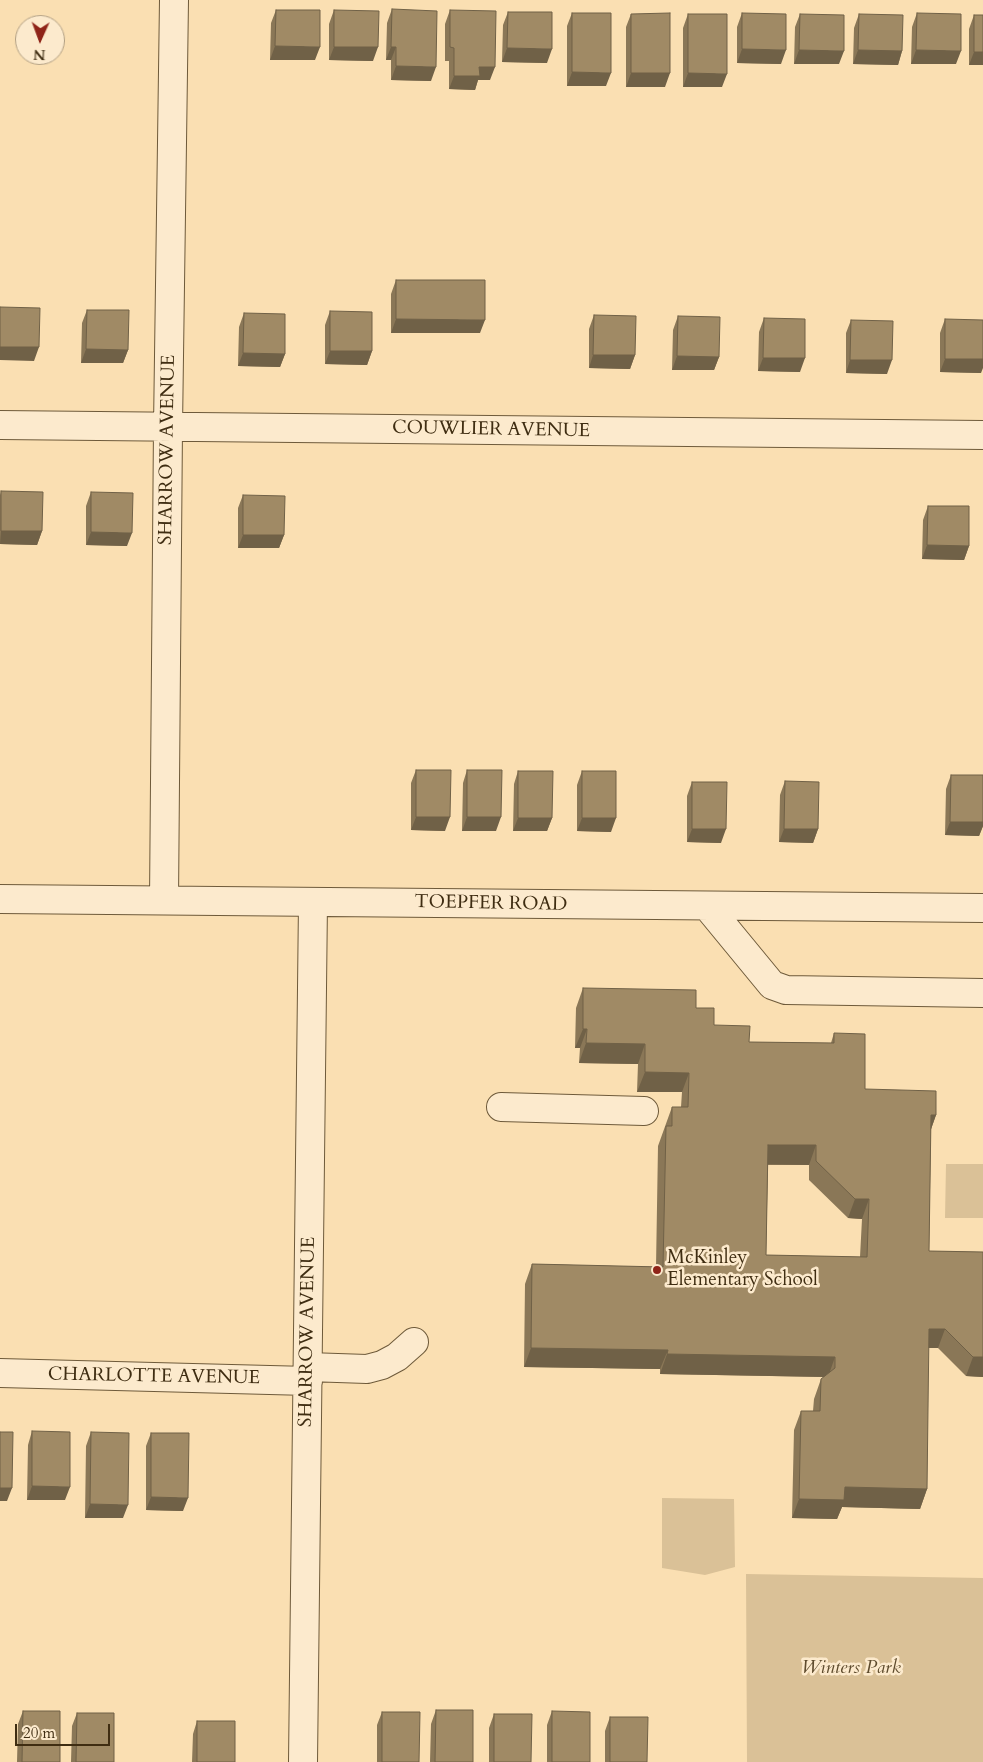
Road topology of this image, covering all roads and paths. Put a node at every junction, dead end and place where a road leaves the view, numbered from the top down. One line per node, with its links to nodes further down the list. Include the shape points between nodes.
1 (174, 0): 3 (street, SHARROW AVENUE)
2 (0, 425): 3 (street, COUWLIER AVENUE)
3 (168, 427): 4 (street, COUWLIER AVENUE); 6 (street, SHARROW AVENUE)
4 (983, 435)
5 (0, 899): 6 (street, TOEPFER ROAD)
6 (164, 900): 7 (street, TOEPFER ROAD)
7 (314, 902): 8 (street, TOEPFER ROAD); 15 (street, SHARROW AVENUE)
8 (707, 906): 9 (street, TOEPFER ROAD); 10 (street, via 772,985 786,990)
9 (983, 908)
10 (983, 993)
11 (501, 1107): 12 (street)
12 (644, 1110)
13 (414, 1342): 15 (street, CHARLOTTE AVENUE, via 382,1366)
14 (0, 1373): 15 (street, CHARLOTTE AVENUE)
15 (308, 1374): 16 (street, SHARROW AVENUE)
16 (303, 1762)

